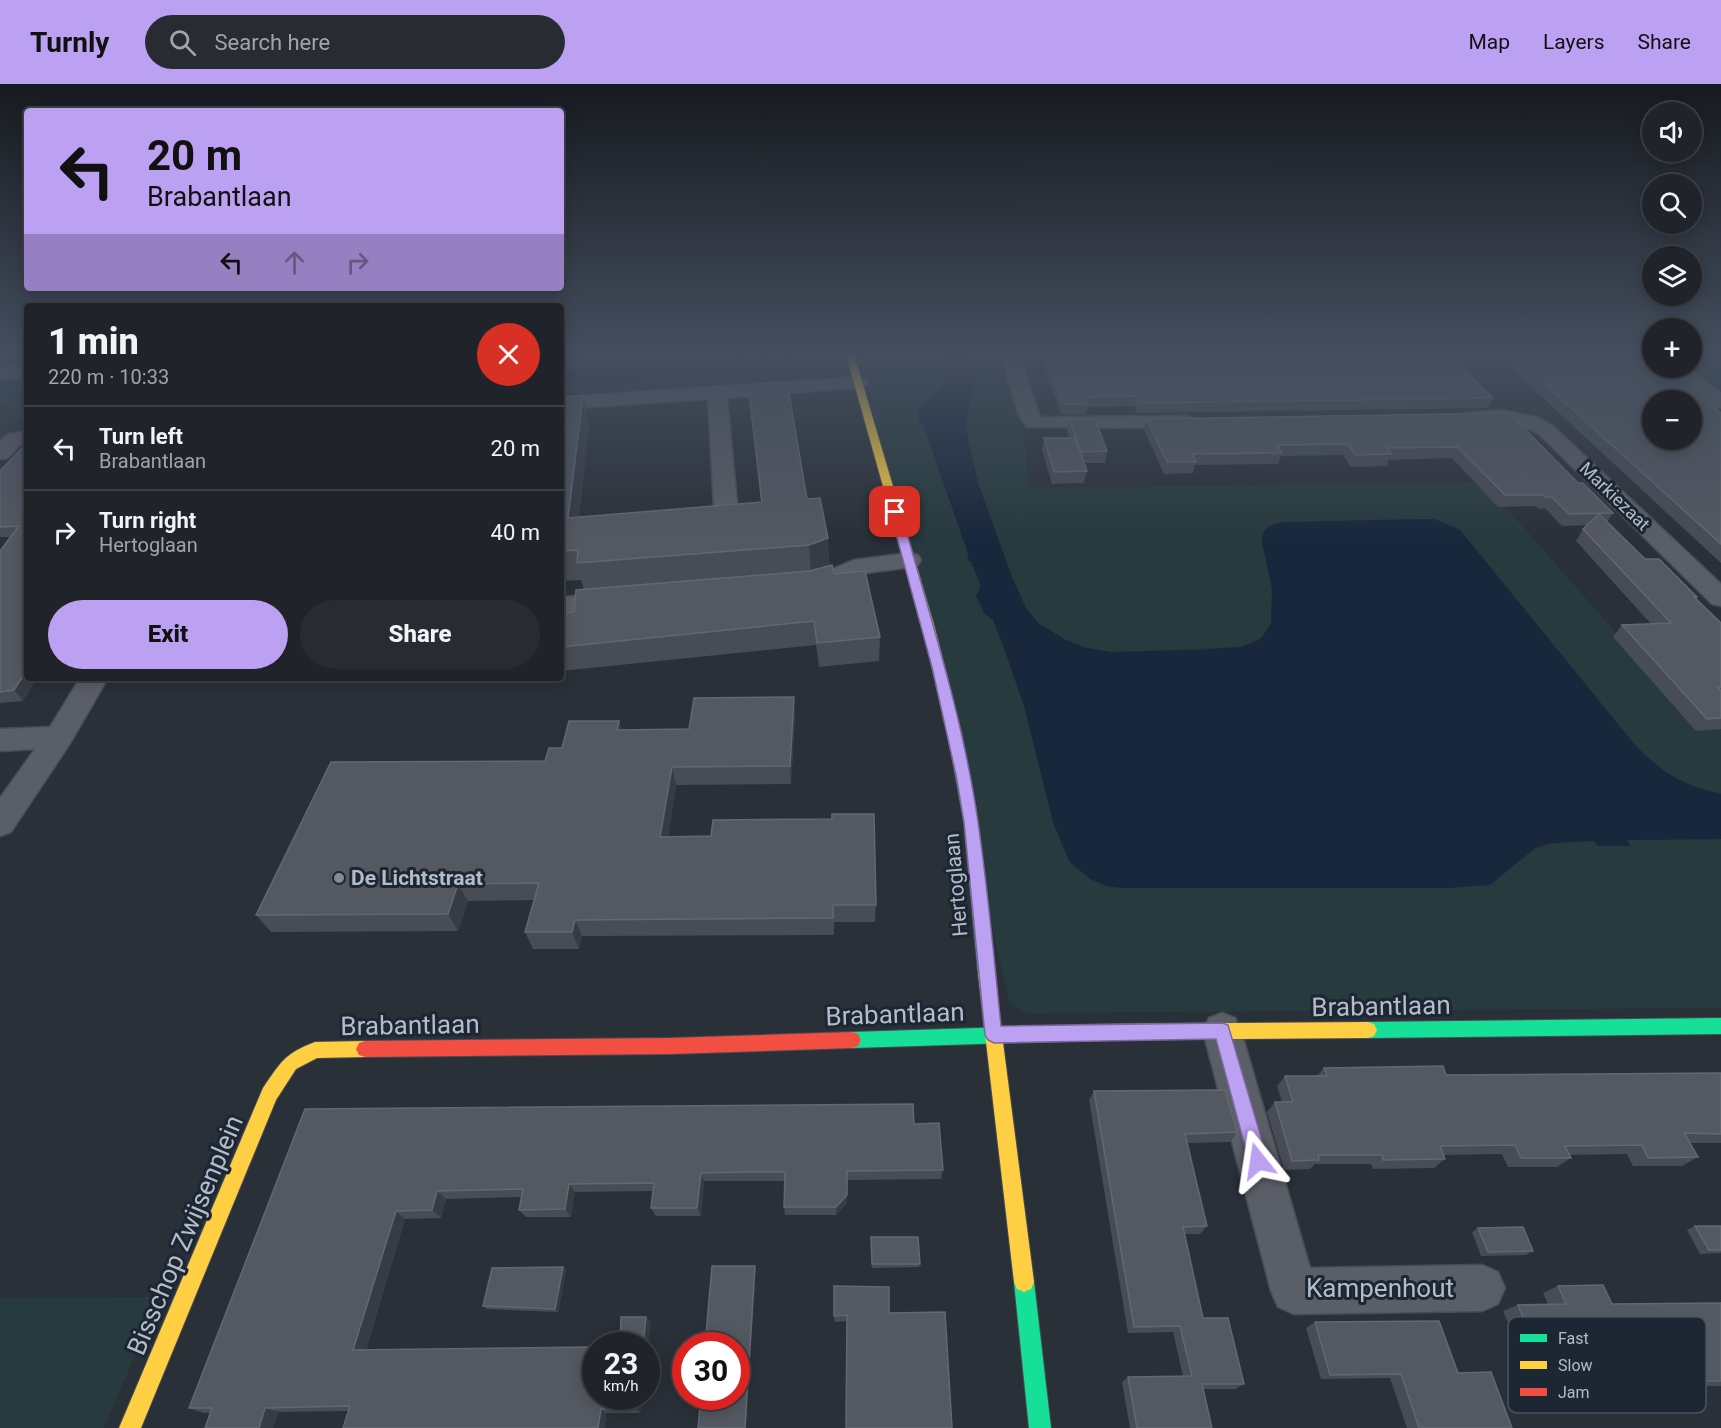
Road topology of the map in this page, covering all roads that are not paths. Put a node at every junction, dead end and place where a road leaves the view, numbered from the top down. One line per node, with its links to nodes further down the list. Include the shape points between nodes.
1 (719, 414): 8 (street)
2 (867, 414): 9 (street, Hertoglaan)
3 (1028, 414): 5 (street, via 1034,423)
4 (1452, 417): 11 (street, Markiezaat, via 1511,416 1536,423)
5 (1203, 421)
6 (23, 434): 7 (street)
7 (0, 453)
8 (728, 524)
9 (909, 560): 10 (street, via 854,568 827,581); 20 (street, Hertoglaan, via 954,729 971,822)
10 (788, 586)
11 (1721, 598)
12 (633, 599): 13 (street)
13 (564, 605)
14 (91, 681): 15 (street)
15 (59, 737): 16 (street); 17 (street)
16 (0, 740)
17 (0, 823)
18 (1721, 1026): 19 (street, Brabantlaan)
19 (1222, 1031): 20 (street, Brabantlaan); 22 (street, Kampenhout, via 1294,1291)
20 (994, 1035): 21 (street, Brabantlaan, via 670,1046 315,1050); 24 (street, Hertoglaan)
21 (290, 1063): 23 (street, Bisschop Zwijsenplein, via 270,1094)
22 (1482, 1288)
23 (130, 1428)
24 (1040, 1428)

